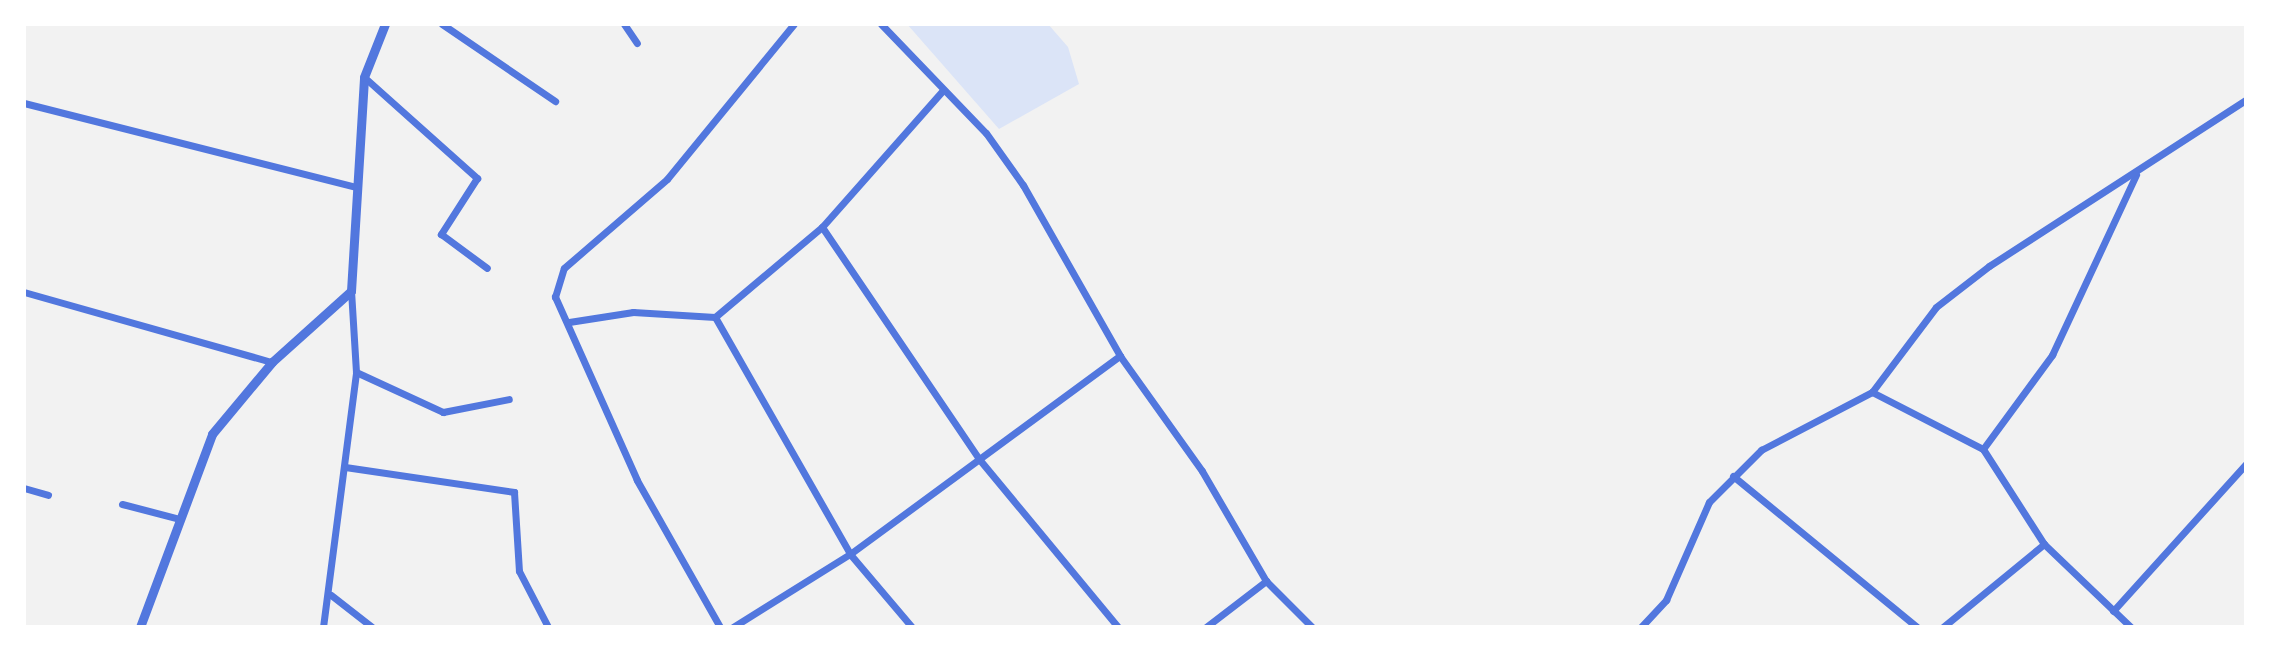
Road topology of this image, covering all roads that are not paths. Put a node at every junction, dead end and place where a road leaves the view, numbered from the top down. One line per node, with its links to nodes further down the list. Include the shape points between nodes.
1 (385, 24): 7 (street)
2 (442, 24): 10 (street)
3 (624, 24): 6 (street)
4 (794, 24): 19 (street, via 658,189 564,268 555,297)
5 (881, 24): 8 (street)
6 (637, 43)
7 (364, 77): 13 (street); 15 (street, via 477,178 441,234)
8 (943, 90): 14 (street); 20 (street, via 1023,185)
9 (2246, 100): 12 (street)
10 (555, 101)
11 (24, 103): 13 (street)
12 (2137, 173): 23 (street, via 1989,266 1936,307); 25 (street, via 2052,355)
13 (356, 187): 16 (street)
14 (822, 227): 18 (street); 26 (street)
15 (487, 268)
16 (351, 291): 21 (street); 22 (street)
17 (24, 292): 21 (street)
18 (715, 317): 19 (street, via 633,312); 35 (street)
19 (569, 322): 43 (street, via 637,480)
20 (1120, 356): 26 (street); 36 (street, via 1202,471)
21 (272, 362): 33 (street, via 212,434)
22 (356, 372): 24 (street, via 443,412); 28 (street)
23 (1872, 392): 25 (street); 29 (street, via 1831,408)
24 (509, 399)
25 (1983, 449): 34 (street)
26 (979, 459): 35 (street); 46 (street)
27 (2246, 464): 38 (street)
28 (345, 467): 37 (street); 42 (street, via 517,495 519,571)
29 (1733, 476): 49 (street, via 1709,502 1666,600); 50 (street)
30 (24, 488): 31 (street)
31 (48, 495)
32 (122, 504): 33 (street)
33 (180, 519): 39 (street)
34 (2044, 544): 38 (street); 51 (street)
35 (850, 554): 44 (street); 45 (street)
36 (1266, 581): 47 (street); 48 (street)
37 (331, 595): 40 (street); 41 (street)
38 (2113, 611): 52 (street)
39 (140, 627)
40 (323, 627)
41 (372, 627)
42 (548, 627)
43 (720, 627)
44 (733, 627)
45 (912, 627)
46 (1118, 627)
47 (1206, 627)
48 (1312, 627)
49 (1641, 627)
50 (1917, 627)
51 (1943, 627)
52 (2131, 627)

